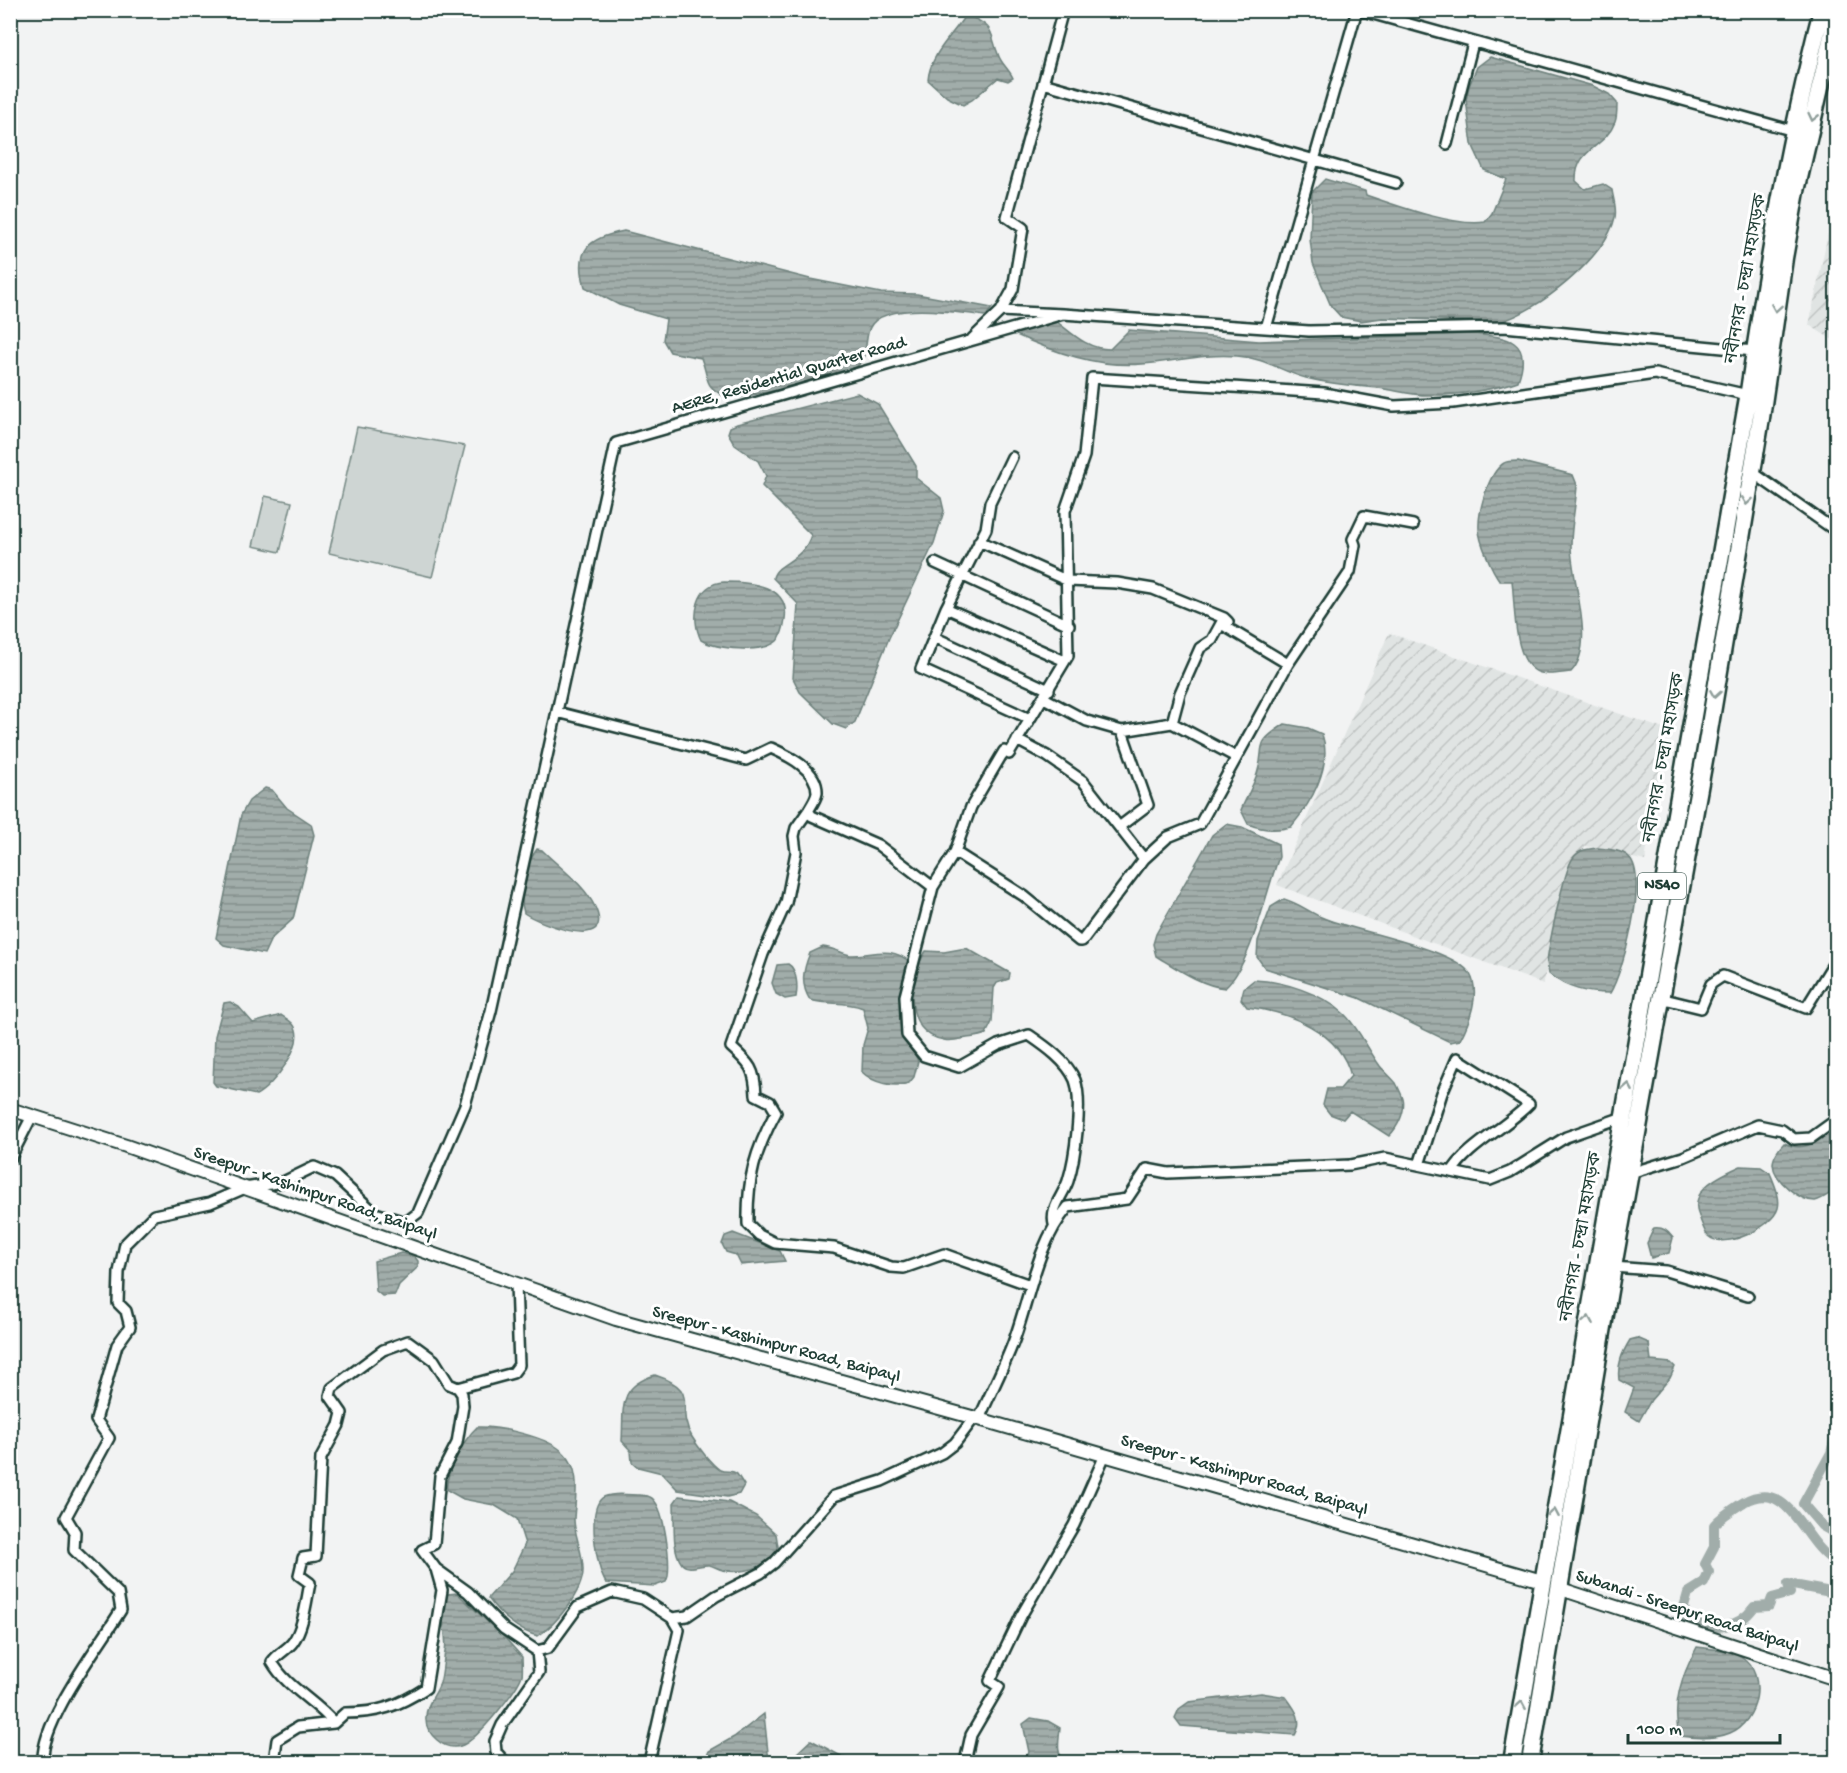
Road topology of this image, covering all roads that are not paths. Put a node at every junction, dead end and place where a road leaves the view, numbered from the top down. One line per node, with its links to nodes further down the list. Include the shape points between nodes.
1 (1063, 10): 6 (street, AERE, Residential Quarter Road)
2 (1358, 10): 5 (street); 9 (street)
3 (1822, 10): 7 (highway, নবীনগর - চন্দ্রা মহাসড়ক / N540)
4 (1836, 19): 18 (highway, নবীনগর - চন্দ্রা মহাসড়ক / N540, one-way to 18, via 1796,191)
5 (1473, 43): 7 (street); 8 (street)
6 (1043, 83): 9 (street); 11 (street, AERE, Residential Quarter Road, via 1007,217 1023,228 1013,289)
7 (1794, 130): 15 (highway, নবীনগর - চন্দ্রা মহাসড়ক / N540)
8 (1447, 144)
9 (1313, 158): 10 (street); 13 (street)
10 (1396, 183)
11 (1001, 311): 12 (street); 14 (street, AERE, Residential Quarter Road)
12 (1063, 314): 13 (street); 14 (street, AERE, Residential Quarter Road)
13 (1266, 328): 15 (street, via 1504,327)
14 (971, 341): 32 (street, AERE, Residential Quarter Road, via 616,443)
15 (1754, 351): 16 (highway, নবীনগর - চন্দ্রা মহাসড়ক / N540)
16 (1748, 395): 24 (street, via 1655,374 1453,403 1394,406 1324,393 1092,378 1084,456 1065,511); 47 (highway, নবীনগর - চন্দ্রা মহাসড়ক / N540, one-way to 16)
17 (1012, 457): 21 (street, via 990,503 986,529)
18 (1752, 472): 20 (street); 44 (highway, নবীনগর - চন্দ্রা মহাসড়ক / N540, one-way to 44)
19 (1413, 525): 30 (street, via 1364,516 1353,538 1350,572)
20 (1836, 531)
21 (979, 541): 23 (street); 24 (street)
22 (934, 563): 23 (street)
23 (961, 576): 25 (street); 27 (street)
24 (1068, 581): 26 (street, via 1153,589); 27 (street)
25 (946, 608): 28 (street); 29 (street)
26 (1224, 618): 30 (street, via 1228,622 1226,627); 34 (street, via 1212,640 1200,648)
27 (1069, 626): 29 (street)
28 (934, 637): 31 (street); 33 (street, via 921,669)
29 (1065, 661): 31 (street)
30 (1288, 664): 37 (street)
31 (1046, 694): 33 (street); 35 (street, via 1087,722)
32 (556, 712): 38 (street, via 746,760 771,748 789,756 813,776 817,794); 53 (street, via 490,1011 465,1105 418,1213 406,1222 375,1213 335,1176 314,1167 283,1182)
33 (1030, 719): 36 (street)
34 (1172, 723): 35 (street); 37 (street)
35 (1122, 731): 39 (street, via 1148,805)
36 (1017, 740): 39 (street, via 1083,781); 40 (street, via 990,772 971,807)
37 (1236, 757): 41 (street, via 1200,824 1168,837)
38 (808, 811): 42 (street, via 878,845); 57 (street, via 794,836 796,852 786,903 763,954 731,1047 750,1064 756,1079 756,1095 770,1102 776,1112 761,1139 750,1173 748,1224 775,1243 834,1248 904,1268 944,1254)
39 (1119, 827): 41 (street)
40 (955, 852): 41 (street, via 1024,896 1079,941); 42 (street)
41 (1144, 859)
42 (933, 887): 54 (street, via 905,996 907,1035 924,1056 959,1068 998,1045 1029,1035 1053,1051 1075,1080 1078,1129 1068,1182 1053,1212)
43 (1836, 969): 44 (street, via 1832,966 1806,1008 1723,976 1711,984 1701,1008)
44 (1660, 998): 52 (highway, নবীনগর - চন্দ্রা মহাসড়ক / N540)
45 (10, 1109): 46 (street, Sreepur - Kashimpur Road, Baipayl)
46 (33, 1116): 49 (street); 53 (street, Sreepur - Kashimpur Road, Baipayl)
47 (1623, 1118): 51 (street, via 1566,1137 1490,1180); 63 (highway, নবীনগর - চন্দ্রা মহাসড়ক / N540, one-way to 47)
48 (1836, 1120): 52 (street, via 1811,1138 1794,1139 1782,1130 1758,1125 1683,1157)
49 (10, 1159)
50 (1419, 1165): 51 (street); 51 (street, via 1457,1058 1529,1104 1506,1127 1473,1149); 54 (street, via 1385,1158 1302,1168 1168,1173 1147,1169 1127,1199 1068,1207)
51 (1452, 1172)
52 (1630, 1173): 55 (highway, নবীনগর - চন্দ্রা মহাসড়ক / N540)
53 (245, 1188): 56 (street, Sreepur - Kashimpur Road, Baipayl); 69 (street, via 210,1203 154,1215 125,1244 118,1303 126,1311 130,1327 117,1345 96,1420 109,1438 66,1517 75,1532 74,1550 118,1593 122,1610 49,1730)
54 (1054, 1224): 57 (street)
55 (1613, 1267): 58 (street, via 1666,1271); 64 (highway, নবীনগর - চন্দ্রা মহাসড়ক / N540)
56 (516, 1284): 59 (street, via 519,1365 513,1373); 60 (street, Sreepur - Kashimpur Road, Baipayl, via 669,1336)
57 (1030, 1285): 60 (street, via 1013,1343)
58 (1748, 1296)
59 (458, 1388): 62 (street, via 463,1406 457,1443 440,1476 434,1544 422,1550); 68 (street, via 449,1384 434,1360 408,1341 383,1350 332,1388 330,1396 342,1413 321,1458 315,1556 303,1558 299,1569 299,1575 310,1583 302,1621 292,1644 272,1662 279,1674 321,1707)
60 (976, 1418): 61 (street, Sreepur - Kashimpur Road, Baipayl); 65 (street, via 942,1454 882,1481 834,1496 768,1568 687,1616)
61 (1105, 1455): 63 (street, Sreepur - Kashimpur Road, Baipayl); 73 (street, via 1074,1525 1020,1616 990,1681 999,1687 971,1735)
62 (436, 1569): 66 (street, via 468,1592 504,1629); 68 (street, via 442,1590 426,1688 374,1713 345,1713)
63 (1542, 1581): 74 (highway, নবীনগর - চন্দ্রা মহাসড়ক / N540, one-way to 63)
64 (1560, 1589): 67 (street, Subandi - Sreepur Road Baipayl); 75 (highway, নবীনগর - চন্দ্রা মহাসড়ক / N540)
65 (672, 1618): 66 (street, via 643,1599 612,1592 578,1607 548,1648); 72 (street, via 679,1630)
66 (537, 1651): 71 (street, via 539,1672 495,1741 496,1752)
67 (1836, 1679)
68 (334, 1724): 70 (street, via 298,1727 277,1740)
69 (43, 1762)
70 (274, 1762)
71 (505, 1762)
72 (649, 1762)
73 (965, 1762)
74 (1512, 1762)
75 (1530, 1762)

